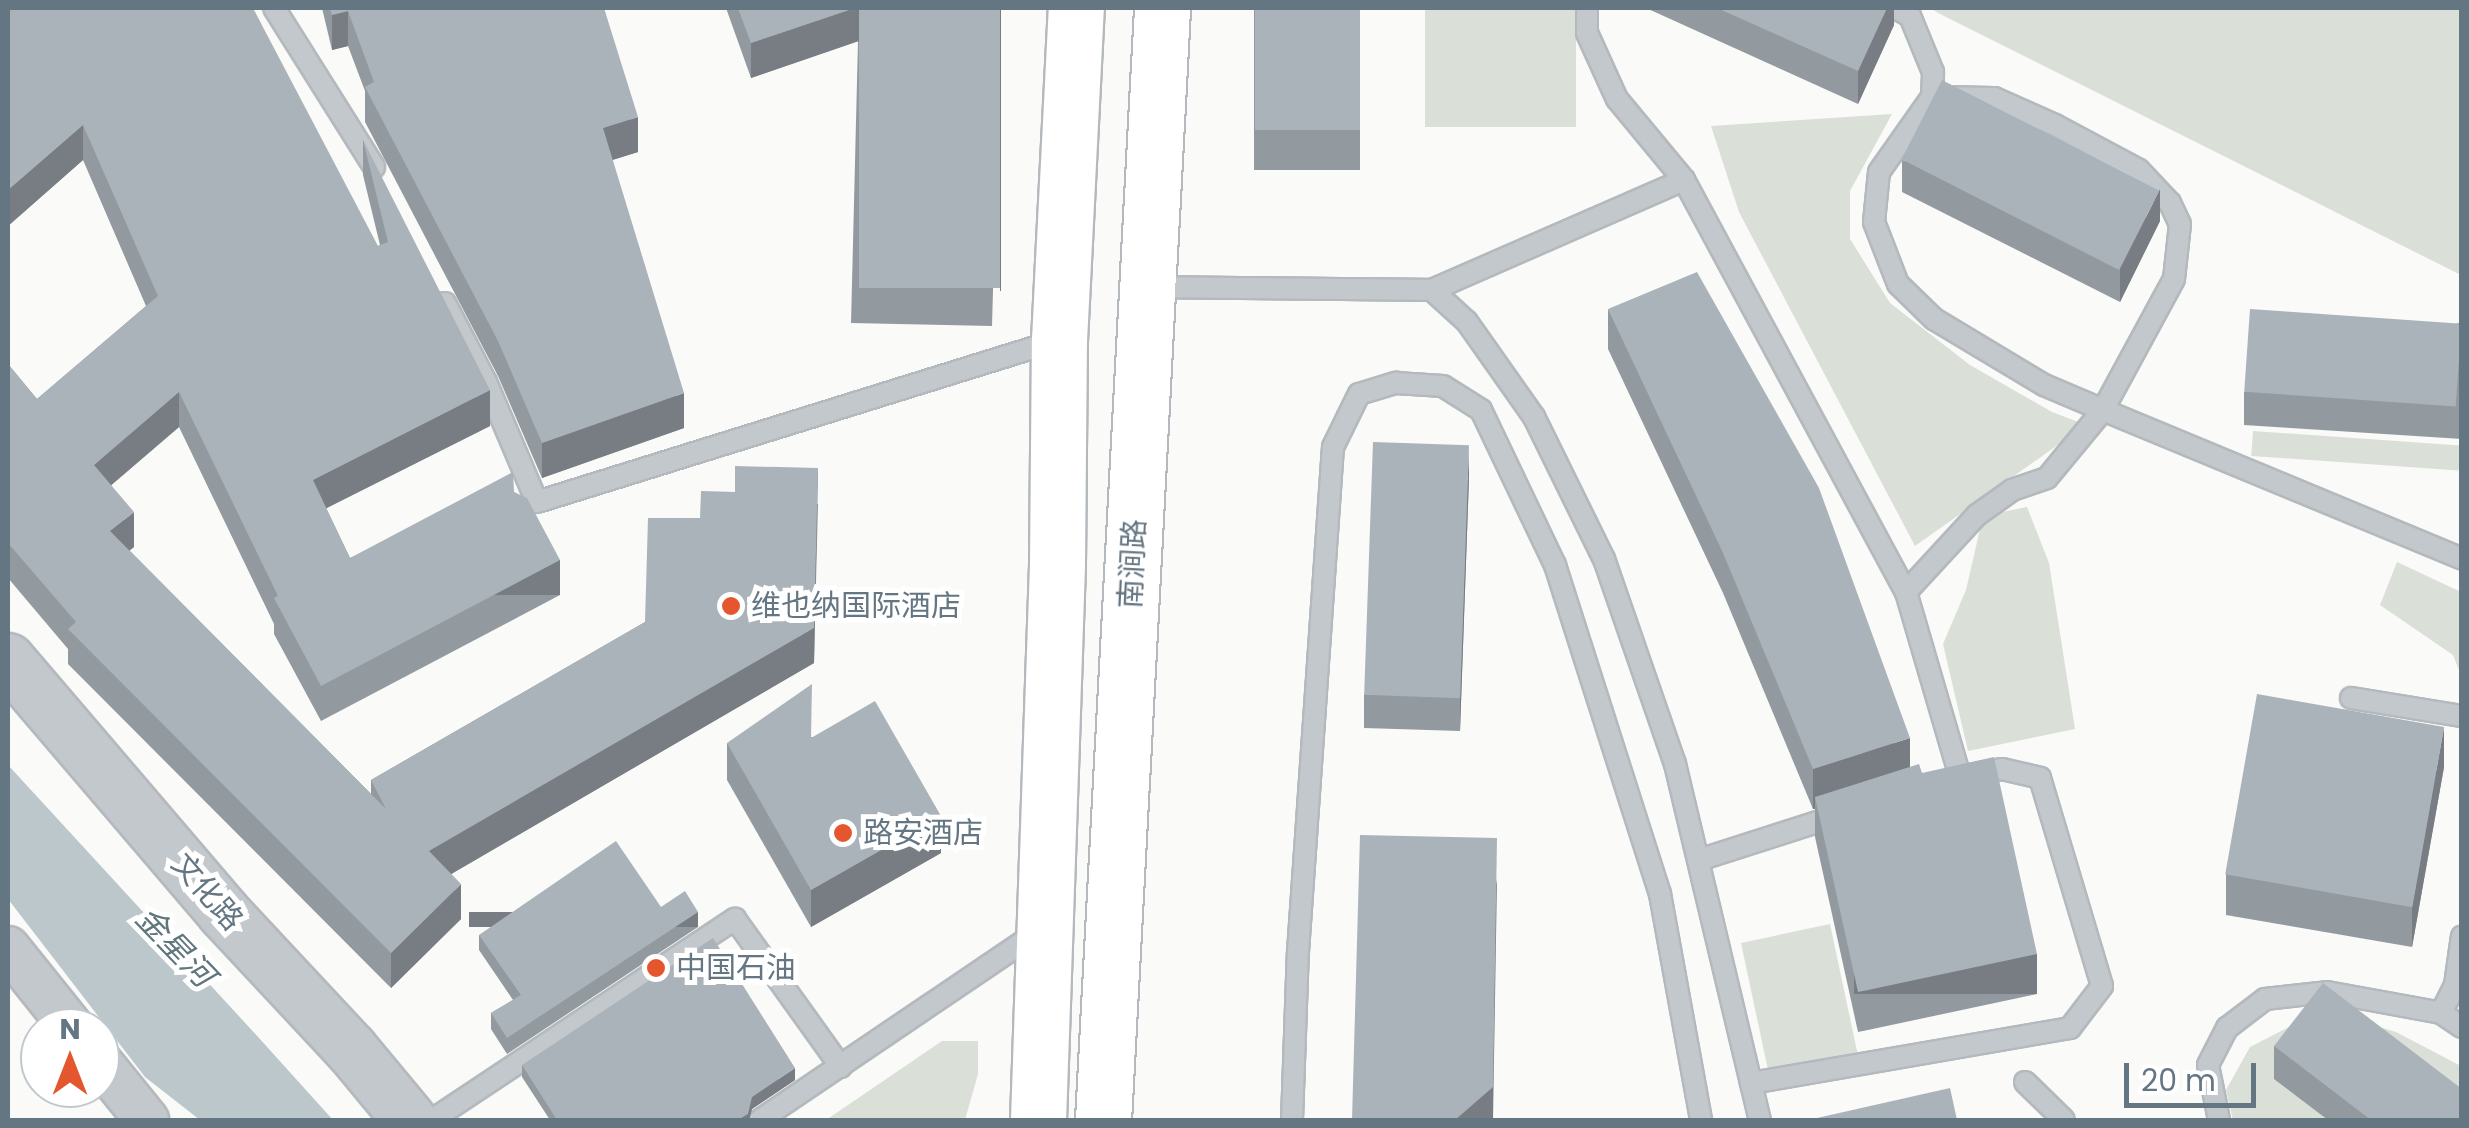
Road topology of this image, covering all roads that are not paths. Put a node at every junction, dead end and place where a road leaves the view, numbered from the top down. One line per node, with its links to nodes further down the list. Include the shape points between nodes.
1 (274, 8): 8 (lane)
2 (1076, 8): 12 (highway)
3 (1162, 8): 10 (highway, 南涧路)
4 (1587, 8): 7 (lane, via 1587,34 1616,99)
5 (1895, 8): 6 (lane, via 1910,16 1933,72)
6 (1932, 96): 13 (lane, via 1879,172 1874,222 1898,284 1934,319 2044,385); 13 (lane, via 1994,98 2055,124 2139,170 2170,203 2180,224 2174,279)
7 (1684, 180): 11 (lane); 15 (lane)
8 (386, 190)
9 (432, 277): 12 (lane, via 486,382 532,511)
10 (1148, 287): 11 (lane); 36 (highway, 南涧路)
11 (1432, 290): 20 (lane, via 1468,322 1534,417 1604,560 1674,764)
12 (1059, 340): 21 (highway)
13 (2103, 410): 14 (lane); 15 (lane, via 2047,478 2012,490 1977,515)
14 (2462, 559)
15 (1906, 592): 29 (lane, via 1951,780 2002,769 2040,778 2102,986 2070,1028)
16 (8, 660): 33 (street, 文化路)
17 (2352, 698): 18 (lane)
18 (2462, 716)
19 (1867, 806): 20 (lane)
20 (1698, 860): 29 (lane)
21 (1046, 927): 27 (lane); 31 (highway)
22 (2462, 936): 25 (lane, via 2455,986)
23 (8, 948): 24 (street)
24 (56, 1008)
25 (2441, 1013): 26 (lane); 41 (lane, via 2328,992 2266,999 2227,1028 2208,1065)
26 (2462, 1028)
27 (841, 1067): 34 (lane, via 735,919); 35 (lane)
28 (2025, 1082): 40 (lane)
29 (1751, 1083): 39 (lane)
30 (120, 1087): 32 (street)
31 (1036, 1113)
32 (147, 1120)
33 (410, 1120)
34 (432, 1120)
35 (760, 1120)
36 (1103, 1120)
37 (1292, 1120): 38 (lane, via 1333,447 1359,394 1396,383 1443,386 1481,410 1555,565 1660,894)
38 (1701, 1120)
39 (1760, 1120)
40 (2064, 1120)
41 (2219, 1120)

